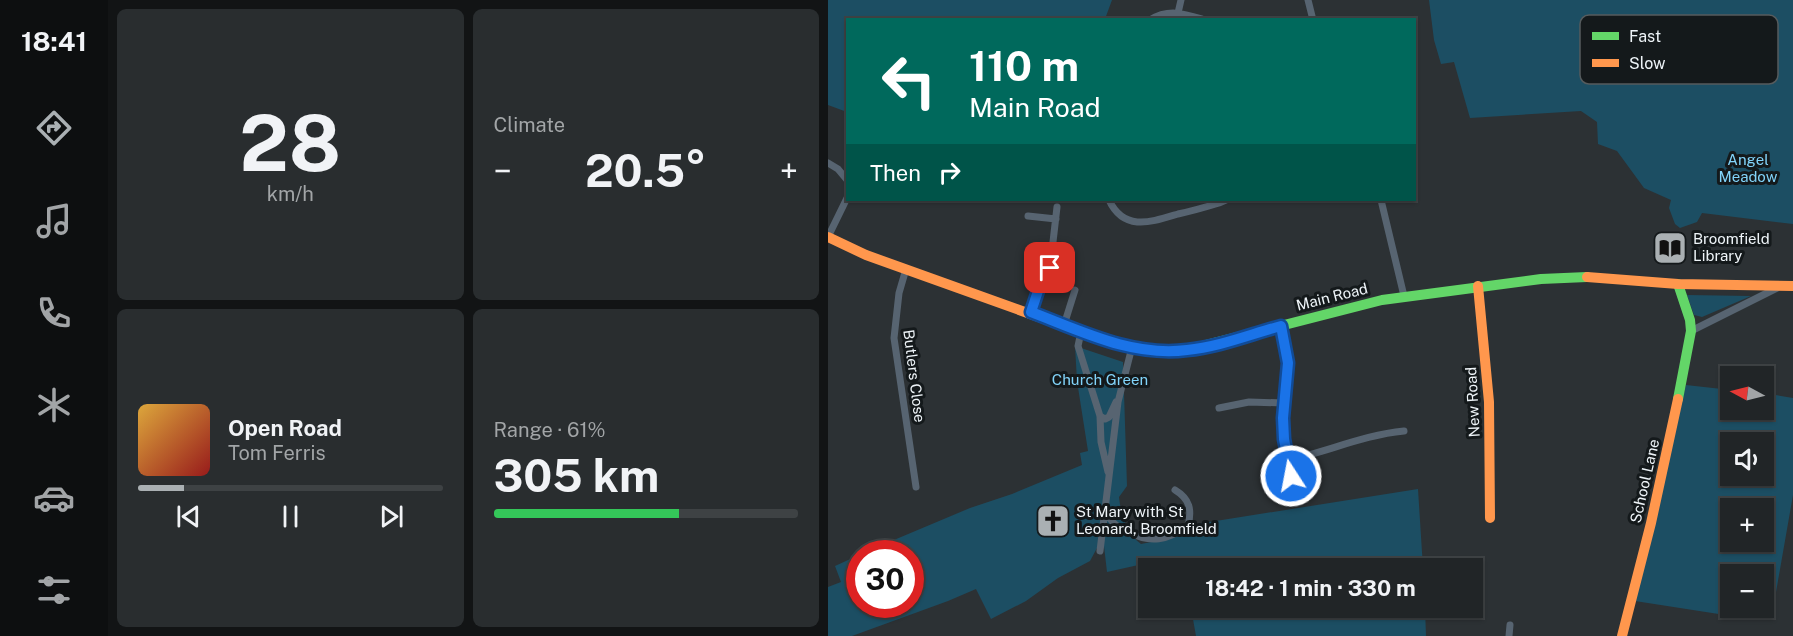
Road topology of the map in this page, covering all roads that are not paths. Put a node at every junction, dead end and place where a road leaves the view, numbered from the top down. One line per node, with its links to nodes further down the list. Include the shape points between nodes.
1 (1181, 0): 3 (street)
2 (1308, 0): 6 (street)
3 (1178, 13): 4 (street, via 1167,12); 5 (street)
4 (1154, 18)
5 (1197, 18)
6 (1312, 18)
7 (828, 163): 8 (street)
8 (846, 179)
9 (846, 200): 16 (street)
10 (1110, 201): 11 (street, via 1125,219 1145,223)
11 (1224, 201)
12 (1382, 201): 23 (street)
13 (1057, 207): 15 (street)
14 (1028, 216): 15 (street)
15 (1056, 219): 24 (street, via 1050,268)
16 (828, 237): 17 (main road, Main Road)
17 (906, 269): 24 (main road, Main Road); 37 (street, Butlers Close, via 894,338)
18 (1678, 284): 19 (main road, Main Road, via 1575,277); 20 (main road, Main Road); 27 (main road, School Lane)
19 (1478, 286): 23 (main road, Main Road); 41 (main road, New Road, via 1489,402)
20 (1781, 286): 21 (main road, Main Road); 27 (street)
21 (1793, 286)
22 (1075, 290): 25 (street)
23 (1404, 296): 26 (main road, Main Road)
24 (1031, 312): 25 (main road, Main Road)
25 (1064, 325): 28 (main road, Main Road)
26 (1281, 326): 29 (main road, Main Road, via 1186,350); 31 (street, via 1288,363)
27 (1691, 331): 45 (main road, School Lane, via 1651,523)
28 (1081, 332): 29 (main road, Main Road); 33 (street, via 1078,346)
29 (1132, 347): 30 (street)
30 (1120, 390): 33 (street, via 1109,417); 36 (street)
31 (1284, 403): 32 (street, via 1249,402); 35 (street)
32 (1219, 408)
33 (1100, 416): 36 (street)
34 (1404, 431): 35 (street, via 1367,437)
35 (1288, 460): 39 (street)
36 (1109, 474): 40 (street)
37 (916, 487)
38 (1175, 490): 40 (street, via 1190,504 1191,516 1188,526 1172,536 1139,538 1111,523)
39 (1294, 491)
40 (1104, 510): 42 (street)
41 (1490, 518)
42 (1101, 551)
43 (1510, 625): 44 (street)
44 (1509, 636)
45 (1622, 636)

